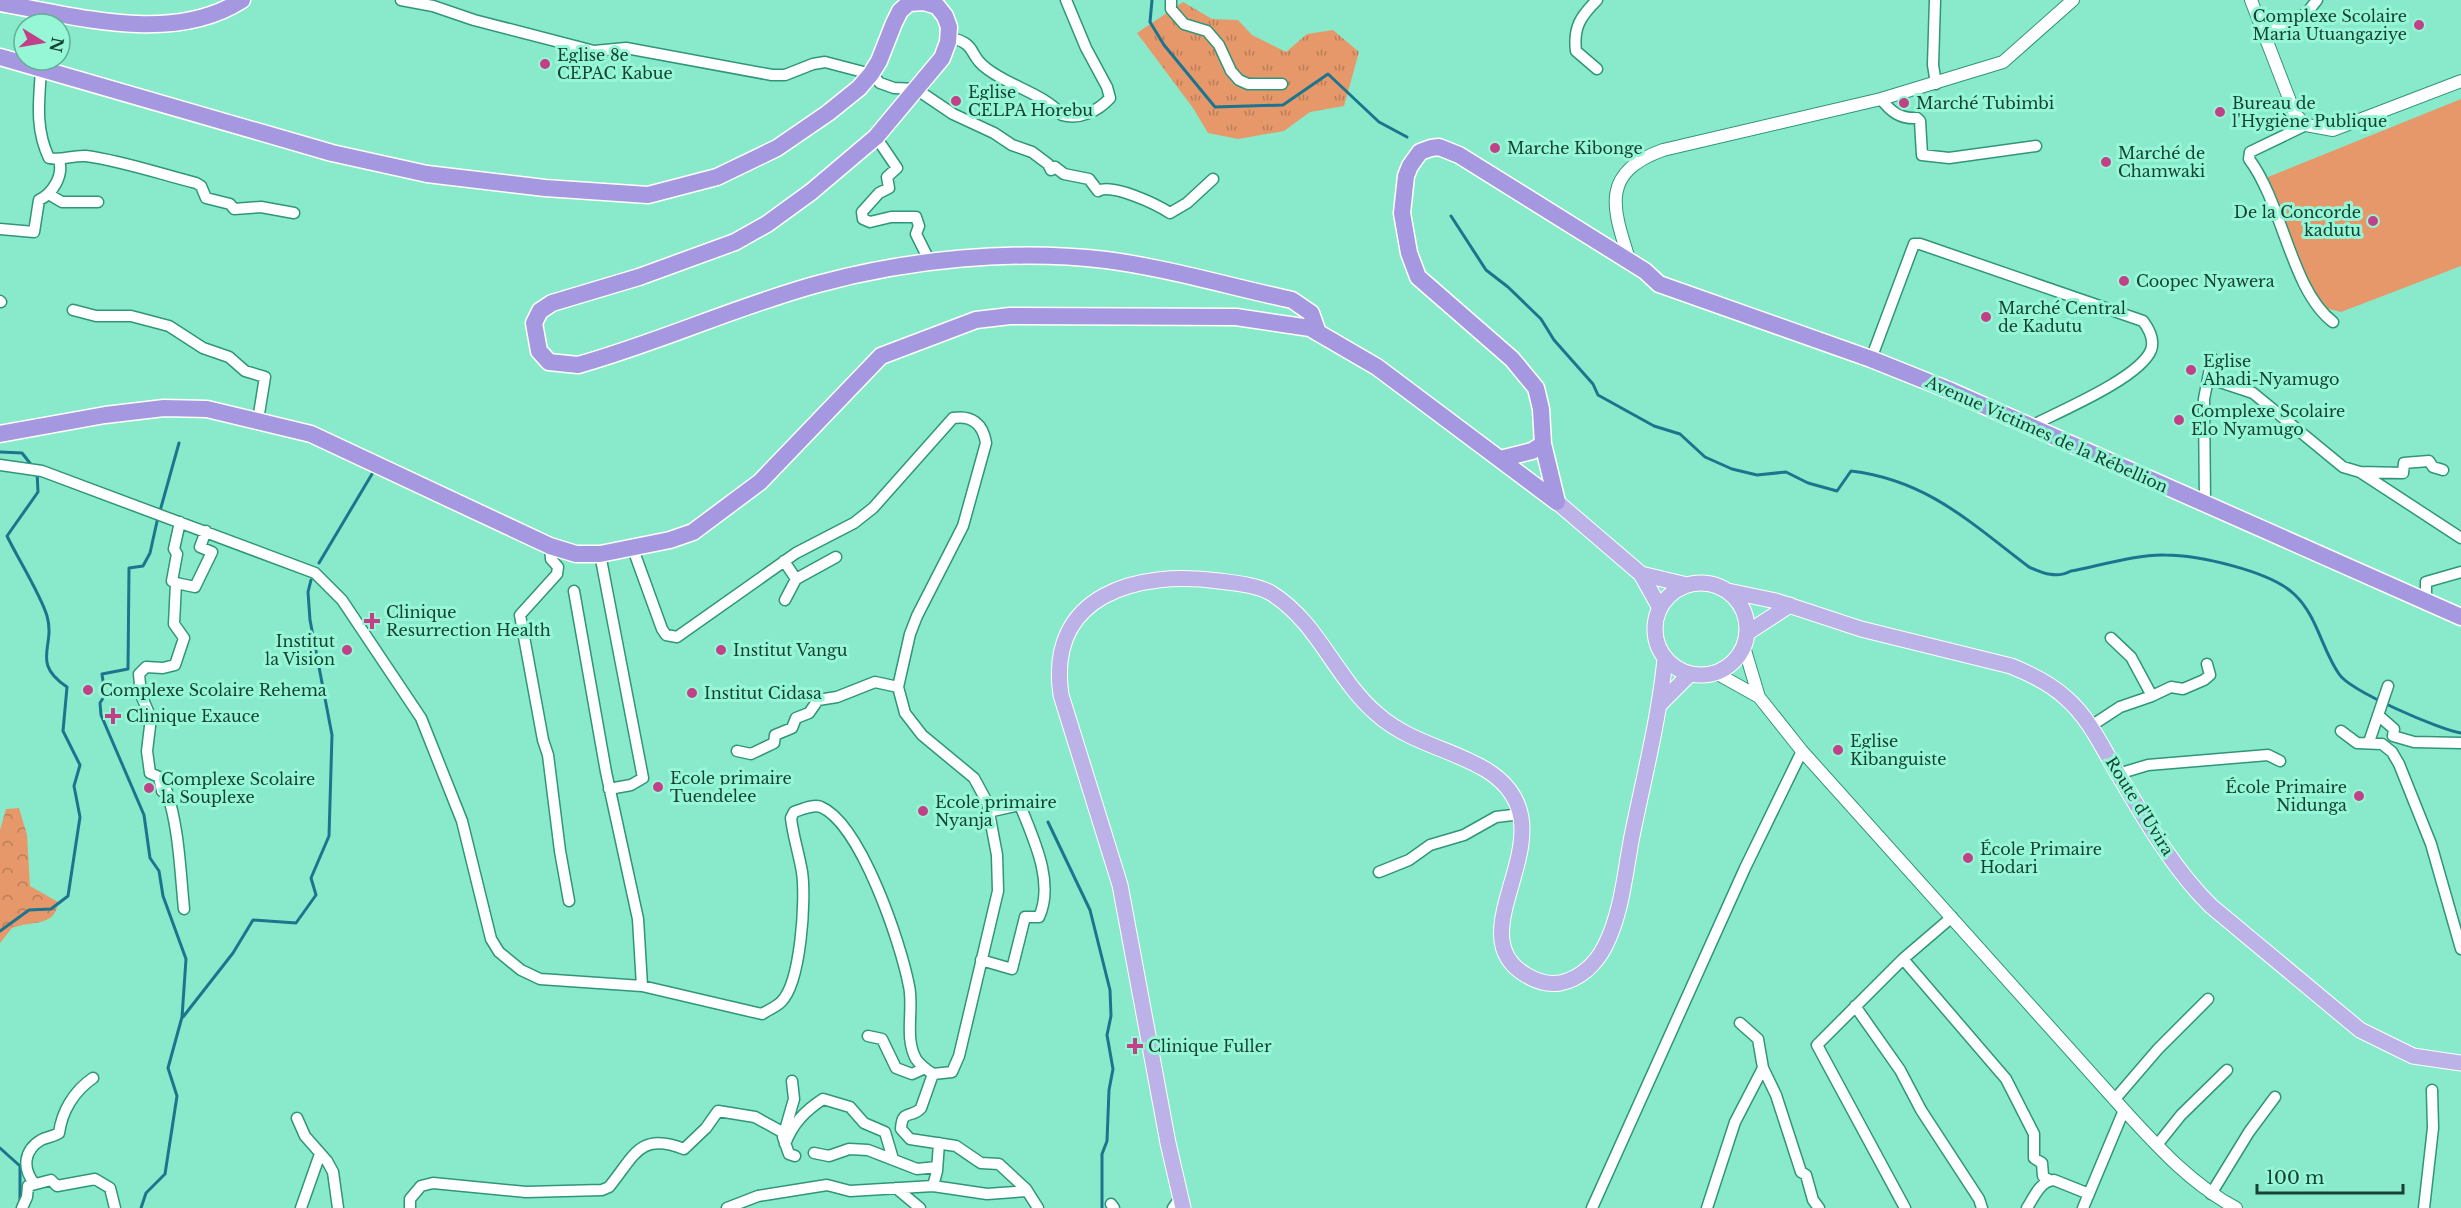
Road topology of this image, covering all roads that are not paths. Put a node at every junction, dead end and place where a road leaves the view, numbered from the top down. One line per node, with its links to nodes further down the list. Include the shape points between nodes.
1 (242, 0): 10 (highway, via 219,13 176,24 110,21)
2 (401, 0): 16 (street, via 594,51 626,48 772,75 785,75 825,62)
3 (1066, 0): 12 (street, via 1107,87 1110,98 1099,110 1062,115 984,67 963,40)
4 (1171, 0): 18 (street, via 1171,9 1184,24 1207,31 1219,45 1239,80 1248,84)
5 (1597, 0): 13 (street, via 1581,15 1575,40 1576,51)
6 (1935, 0): 19 (street)
7 (2073, 0): 19 (street, via 2003,62)
8 (2251, 0): 11 (street)
9 (2317, 0): 11 (street, via 2306,14)
10 (0, 3)
11 (2263, 33): 22 (street, via 2295,114)
12 (948, 37): 16 (highway, via 945,16 937,6 909,3 897,17); 20 (highway, via 942,58)
13 (1597, 69)
14 (41, 72): 25 (street, via 38,112 42,142 49,158)
15 (48, 72): 16 (highway, via 332,153 427,174 648,195 717,177 777,148 828,113)
16 (871, 74): 20 (street, via 880,83 894,88)
17 (2461, 81): 22 (street, via 2333,130)
18 (1282, 84)
19 (1936, 84): 21 (street)
20 (916, 89): 23 (highway); 26 (street, via 953,114 1012,146 1032,152 1051,170 1055,166 1064,174 1089,179 1098,191 1113,189 1170,213 1187,204)
21 (1881, 99): 24 (street, via 1891,112 1920,121 1922,154 1949,158); 31 (street, via 1641,158 1625,172 1617,190 1614,213)
22 (2306, 125): 34 (street, via 2250,152 2249,159 2264,180 2309,294)
23 (876, 137): 32 (street, via 897,168 887,177 889,188 862,212 863,219 870,222 916,217 916,234); 32 (highway, via 812,192 735,242 552,303 540,311 534,323 539,351 549,362 578,365 818,284)
24 (2036, 146)
25 (59, 160): 27 (street, via 57,180); 29 (street, via 86,156 196,183 206,198 222,201 234,209 261,207)
26 (1213, 179)
27 (50, 195): 28 (street, via 62,202); 30 (street, via 39,200 34,232)
28 (98, 202)
29 (294, 213)
30 (0, 229)
31 (1630, 262): 37 (highway, Avenue Victimes de la Rébellion, via 1659,284); 42 (highway, Avenue Victimes de la Rébellion, via 1450,151 1431,148 1420,152 1410,166 1402,213 1408,254 1418,277 1470,321 1536,388)
32 (927, 264): 35 (highway, via 1022,256 1122,263 1292,300 1311,313)
33 (73, 310): 39 (street, via 96,316 131,316 169,326 203,348 228,357 245,371 266,377)
34 (2333, 322)
35 (1318, 333): 43 (highway, via 1377,368); 53 (highway, via 1310,328 1236,317 1046,314 976,320 881,356 759,482 693,532)
36 (2212, 358): 38 (street)
37 (1871, 359): 40 (highway, Avenue Victimes de la Rébellion); 40 (street, via 1914,244 2143,321 2153,342 2151,352 2141,364 2108,388)
38 (2208, 378): 46 (street, via 2253,393 2337,464); 48 (street, via 2204,416)
39 (258, 420): 41 (highway, via 207,410 164,408); 52 (highway, via 311,434 356,453)
40 (2031, 426): 48 (highway, Avenue Victimes de la Rébellion)
41 (0, 434)
42 (1543, 444): 43 (highway); 47 (highway, Avenue Victimes de la Rébellion)
43 (1500, 459): 47 (highway)
44 (0, 465): 49 (street, via 42,471)
45 (2443, 470): 46 (street, via 2429,461 2404,463 2403,473)
46 (2360, 472): 51 (street)
47 (1557, 502): 58 (main road)
48 (2205, 504): 64 (highway, Avenue Victimes de la Rébellion)
49 (180, 522): 50 (street); 60 (street, via 174,549 177,554 172,581)
50 (206, 531): 60 (street, via 200,547 212,552 195,587); 99 (street, via 315,573 342,600 421,718 452,790 490,939 499,952 540,979)
51 (2461, 538)
52 (550, 546): 54 (highway, via 576,554); 93 (street, via 551,559 558,567 556,574 520,615 548,755)
53 (633, 549): 54 (highway); 56 (street, via 662,629 672,638)
54 (600, 554): 89 (street, via 643,778)
55 (836, 556): 59 (street)
56 (784, 561): 59 (street); 76 (street, via 854,523 873,508 953,418 976,421 984,430 986,442 963,526 917,616)
57 (2461, 572): 64 (street, via 2426,582 2426,596)
58 (1641, 574): 61 (main road); 67 (main road)
59 (796, 579): 65 (street)
60 (176, 583): 94 (street, via 174,624 184,638 175,665 146,667 139,674 141,695 151,718 147,751 150,773 159,777 170,802)
61 (1687, 585): 63 (main road, via 1708,583); 67 (main road, via 1668,597)
62 (574, 591): 89 (street)
63 (1728, 591): 66 (main road, Route d'Uvira); 70 (main road, via 1743,610)
64 (2400, 591): 68 (highway, Avenue Victimes de la Rébellion)
65 (785, 600)
66 (1790, 605): 70 (main road); 81 (main road, Route d'Uvira, via 1861,628 2019,669 2055,689)
67 (1660, 608): 71 (main road, via 1655,629)
68 (2461, 617)
69 (2111, 638): 77 (street, via 2131,657)
70 (1746, 640): 73 (main road, via 1732,663); 78 (street)
71 (1665, 659): 74 (main road); 79 (main road)
72 (2207, 664): 77 (street, via 2210,675 2204,681 2183,689 2171,687)
73 (1716, 673): 74 (main road); 78 (street)
74 (1690, 674): 79 (main road)
75 (2388, 686): 80 (street)
76 (898, 687): 85 (street, via 874,682 818,700 796,718 792,728 775,735 774,743 751,754); 90 (street, via 905,713 922,735 974,778)
77 (2152, 696): 81 (street, via 2120,707)
78 (1759, 697): 86 (street)
79 (1660, 704): 91 (main road, via 1616,920 1597,959 1587,970 1564,982 1544,982 1525,975 1516,969 1503,946 1501,921 1523,842)
80 (2378, 714): 83 (street); 84 (street, via 2394,729 2393,736)
81 (2091, 726): 88 (main road, Route d'Uvira)
82 (2341, 730): 83 (street, via 2355,742)
83 (2369, 742): 96 (street, via 2382,744 2392,752 2419,810)
84 (2461, 743)
85 (737, 751)
86 (1802, 751): 95 (street); 142 (street)
87 (2280, 761): 88 (street, via 2268,755 2148,765)
88 (2118, 774): 104 (main road, Route d'Uvira, via 2166,850 2211,906 2360,1030 2413,1056)
89 (609, 789): 99 (street, via 639,926)
90 (988, 812): 98 (street, via 997,855 998,891); 98 (street, via 1020,805 1035,845 1044,886 1039,917 1025,917 1012,969)
91 (1521, 814): 92 (street, via 1496,817); 131 (main road, via 1513,796 1489,772 1418,741 1374,712 1344,679 1317,635 1299,615 1267,591 1206,579 1146,581 1101,595 1080,614 1059,663 1061,695 1120,885)
92 (1379, 872)
93 (569, 901)
94 (184, 909)
95 (1952, 917): 97 (street); 112 (street)
96 (2461, 949)
97 (1903, 959): 101 (street); 123 (street, via 2006,1079 2034,1134 2033,1156 2042,1163 2043,1176)
98 (981, 960): 107 (street, via 952,1072)
99 (642, 986): 107 (street, via 762,1014 783,1001 802,937 805,910 791,818 794,812 819,806 849,833 872,874 910,987 911,1044 916,1058)
100 (2208, 999): 112 (street)
101 (1856, 1006): 145 (street, via 1818,1041 1817,1049); 146 (street)
102 (1740, 1023): 105 (street, via 1758,1039)
103 (868, 1036): 107 (street, via 882,1039 896,1068 912,1074)
104 (2461, 1063)
105 (1763, 1068): 143 (street, via 1735,1122); 144 (street, via 1801,1172 1806,1175)
106 (2227, 1070): 117 (street)
107 (929, 1071): 116 (street, via 921,1108 906,1115 901,1129 909,1139)
108 (93, 1078): 124 (street, via 80,1087 70,1102 59,1133 41,1139 28,1153 25,1163)
109 (792, 1081): 115 (street, via 794,1099)
110 (2432, 1090): 150 (street, via 2433,1128)
111 (2275, 1097): 129 (street)
112 (2115, 1100): 113 (street)
113 (2124, 1110): 117 (street); 128 (street)
114 (297, 1118): 119 (street)
115 (784, 1138): 120 (street, via 789,1154); 121 (street, via 807,1108 823,1099 850,1107 864,1123 885,1132); 137 (street, via 755,1117 718,1111 684,1149 651,1142 637,1150 609,1187 602,1190 526,1192 433,1183 422,1186 410,1199)
116 (939, 1143): 122 (street); 127 (street, via 956,1146 981,1162 999,1164)
117 (2157, 1145): 129 (street)
118 (814, 1153): 121 (street, via 829,1156 849,1149 868,1150)
119 (320, 1154): 135 (street); 136 (street, via 333,1172)
120 (795, 1156)
121 (893, 1159): 122 (street, via 917,1169)
122 (937, 1167): 125 (street)
123 (2049, 1180): 128 (street); 147 (street)
124 (34, 1183): 133 (street, via 28,1186); 134 (street, via 51,1180 57,1186 95,1179 110,1188)
125 (933, 1186): 126 (street); 127 (street, via 987,1194)
126 (896, 1188): 130 (street, via 850,1191 826,1185); 140 (street)
127 (1027, 1191): 141 (street)
128 (2089, 1194): 148 (street)
129 (2211, 1194): 132 (street)
130 (758, 1196): 138 (street); 139 (street)
131 (1178, 1204)
132 (2224, 1205): 149 (street)
133 (22, 1208)
134 (115, 1208)
135 (301, 1208)
136 (338, 1208)
137 (410, 1208)
138 (727, 1208)
139 (756, 1208)
140 (920, 1208)
141 (1038, 1208)
142 (1592, 1208)
143 (1707, 1208)
144 (1819, 1208)
145 (1905, 1208)
146 (1982, 1208)
147 (2027, 1208)
148 (2083, 1208)
149 (2236, 1208)
150 (2424, 1208)

